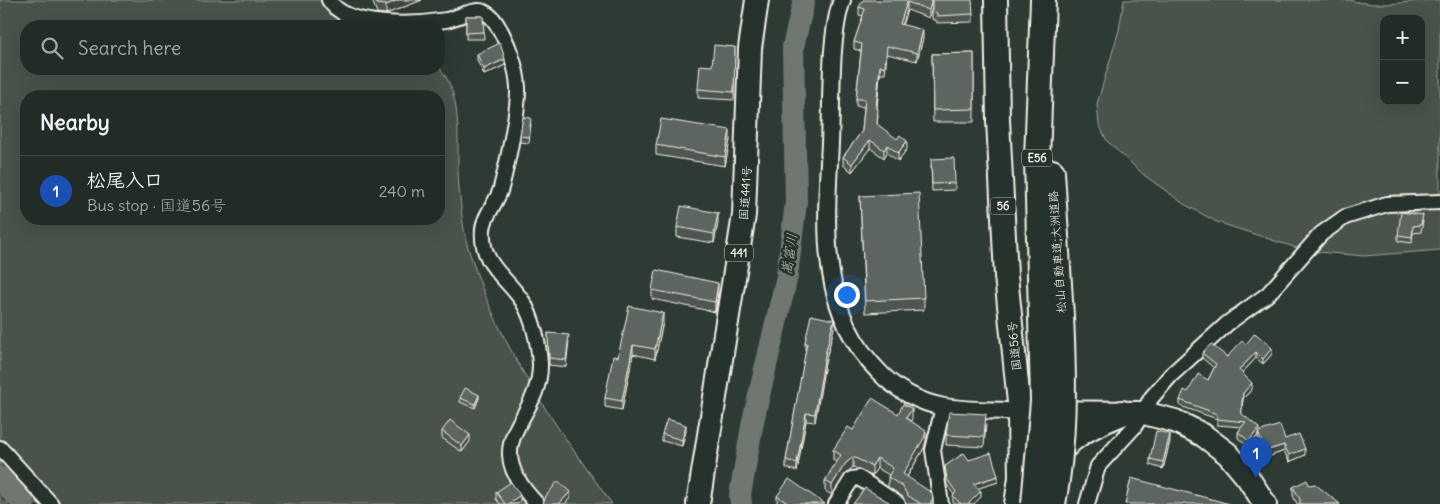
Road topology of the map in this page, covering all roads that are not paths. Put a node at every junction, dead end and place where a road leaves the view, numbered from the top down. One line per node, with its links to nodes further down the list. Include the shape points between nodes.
1 (329, 0): 7 (street, via 357,19)
2 (757, 0): 18 (highway, 国道441号 / 441, via 750,48 744,215)
3 (842, 0): 11 (street, via 835,39 827,194 828,259 835,292 845,326 868,361 891,384 914,397)
4 (996, 0): 12 (highway, 国道56号 / 56, via 1006,276)
5 (1043, 0): 10 (highway, 松山自動車道;大洲道路 / E56, via 1037,159)
6 (1047, 0): 10 (highway, 松山自動車道;大洲道路 / E56)
7 (365, 20)
8 (439, 20): 17 (street, via 479,10 489,14 497,24 514,65 518,88 501,189 483,228 486,259 524,303 533,328 540,364 534,391 510,444 511,466)
9 (1440, 202): 13 (street, via 1387,204 1345,217 1321,234 1268,294 1228,323)
10 (1051, 316): 23 (highway, 松山自動車道;大洲道路 / E56, bridge); 24 (highway, 松山自動車道;大洲道路 / E56, bridge, via 1063,399)
11 (944, 407): 12 (street); 21 (street, via 933,450)
12 (1020, 412): 13 (highway); 15 (highway); 22 (highway, via 1021,478)
13 (1133, 413): 15 (highway, via 1096,424 1070,441 1056,459); 26 (street, via 1118,446 1098,466); 27 (highway, via 1175,421 1203,435 1228,454)
14 (0, 448): 16 (street)
15 (1053, 470): 25 (highway)
16 (51, 504)
17 (537, 504)
18 (698, 504)
19 (836, 504): 20 (street, via 852,479 859,478)
20 (898, 504)
21 (941, 504)
22 (1017, 504)
23 (1034, 504)
24 (1053, 504)
25 (1065, 504)
26 (1087, 504)
27 (1265, 504)

